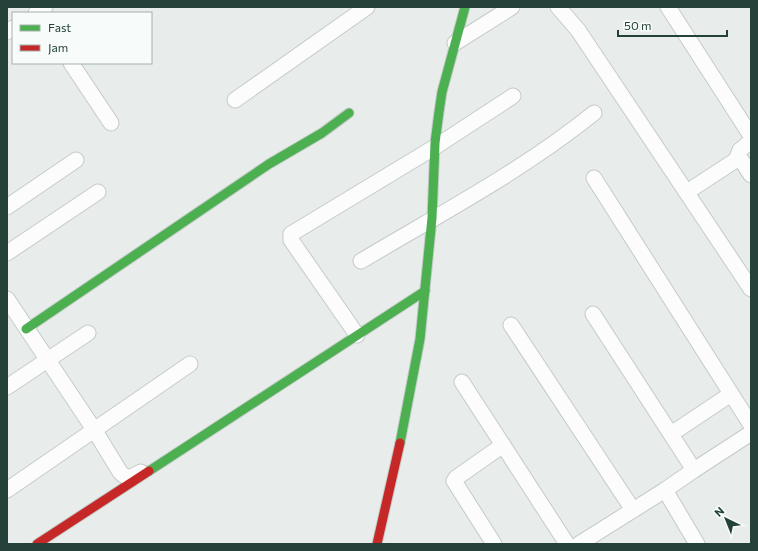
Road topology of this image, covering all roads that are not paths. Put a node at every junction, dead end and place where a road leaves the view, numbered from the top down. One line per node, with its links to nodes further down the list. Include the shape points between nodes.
1 (367, 7): 9 (street)
2 (465, 7): 6 (street)
3 (512, 7): 6 (street)
4 (558, 7): 21 (street, via 578,30)
5 (668, 7): 13 (street)
6 (455, 43): 15 (street, via 442,92)
7 (72, 64): 12 (street)
8 (513, 96): 15 (street)
9 (235, 100)
10 (349, 113): 31 (street, via 322,133 269,164)
11 (594, 114): 23 (street, via 530,161)
12 (112, 122)
13 (751, 136)
14 (751, 140): 16 (street, via 740,150)
15 (435, 147): 23 (street); 33 (street, via 291,234 291,240)
16 (739, 158): 18 (street); 21 (street)
17 (76, 160): 22 (street)
18 (751, 174)
19 (594, 178): 38 (street)
20 (98, 192): 24 (street)
21 (687, 192): 26 (street)
22 (7, 207)
23 (432, 218): 25 (street); 27 (street)
24 (7, 253)
25 (361, 261)
26 (751, 289)
27 (425, 291): 33 (street); 50 (street, via 420,339 401,442)
28 (7, 299): 31 (street)
29 (593, 314): 42 (street)
30 (511, 325): 48 (street)
31 (26, 329): 34 (street)
32 (88, 333): 34 (street)
33 (357, 335): 45 (street)
34 (47, 360): 37 (street); 40 (street)
35 (190, 364): 40 (street)
36 (462, 382): 43 (street)
37 (7, 387)
38 (731, 394): 39 (street); 42 (street)
39 (751, 425)
40 (94, 431): 45 (street, via 123,475 129,478 144,471); 46 (street)
41 (751, 433): 44 (street)
42 (671, 434): 44 (street)
43 (503, 445): 51 (street, via 454,481); 52 (street)
44 (694, 470): 47 (street)
45 (148, 472): 49 (street)
46 (7, 490)
47 (664, 490): 48 (street); 54 (street)
48 (633, 510): 53 (street)
49 (36, 544)
50 (377, 544)
51 (494, 544)
52 (567, 544)
53 (580, 544)
54 (697, 544)

